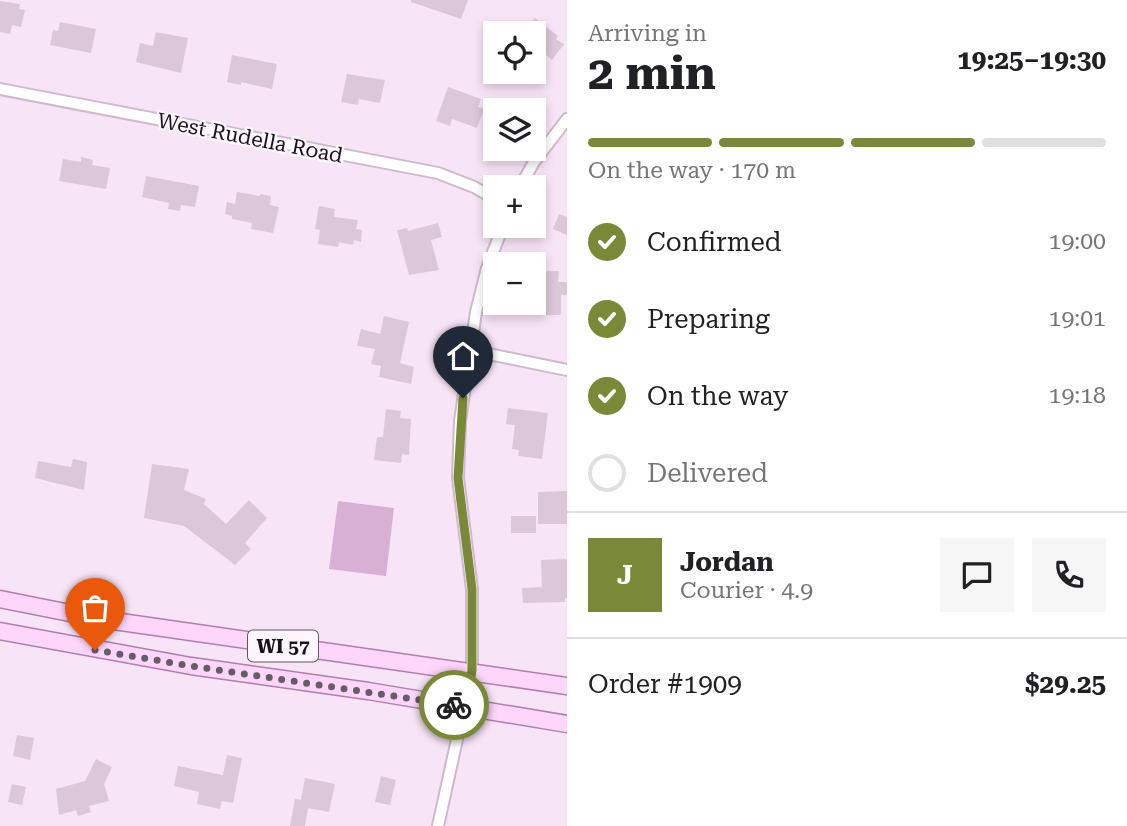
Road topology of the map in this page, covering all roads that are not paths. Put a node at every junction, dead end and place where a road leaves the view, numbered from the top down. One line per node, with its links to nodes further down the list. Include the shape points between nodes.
1 (0, 89): 4 (street, West Rudella Road, via 438,173)
2 (567, 119): 3 (street)
3 (527, 175)
4 (483, 192)
5 (498, 238): 6 (street)
6 (469, 350): 7 (street); 10 (street, via 458,478 472,589)
7 (567, 370)
8 (0, 599): 10 (main road, WI 57, via 136,624)
9 (0, 631): 12 (main road, WI 57, via 191,666)
10 (472, 671): 11 (main road, WI 57); 12 (street)
11 (567, 686)
12 (465, 706): 13 (main road, WI 57); 14 (street)
13 (567, 724)
14 (438, 826)

